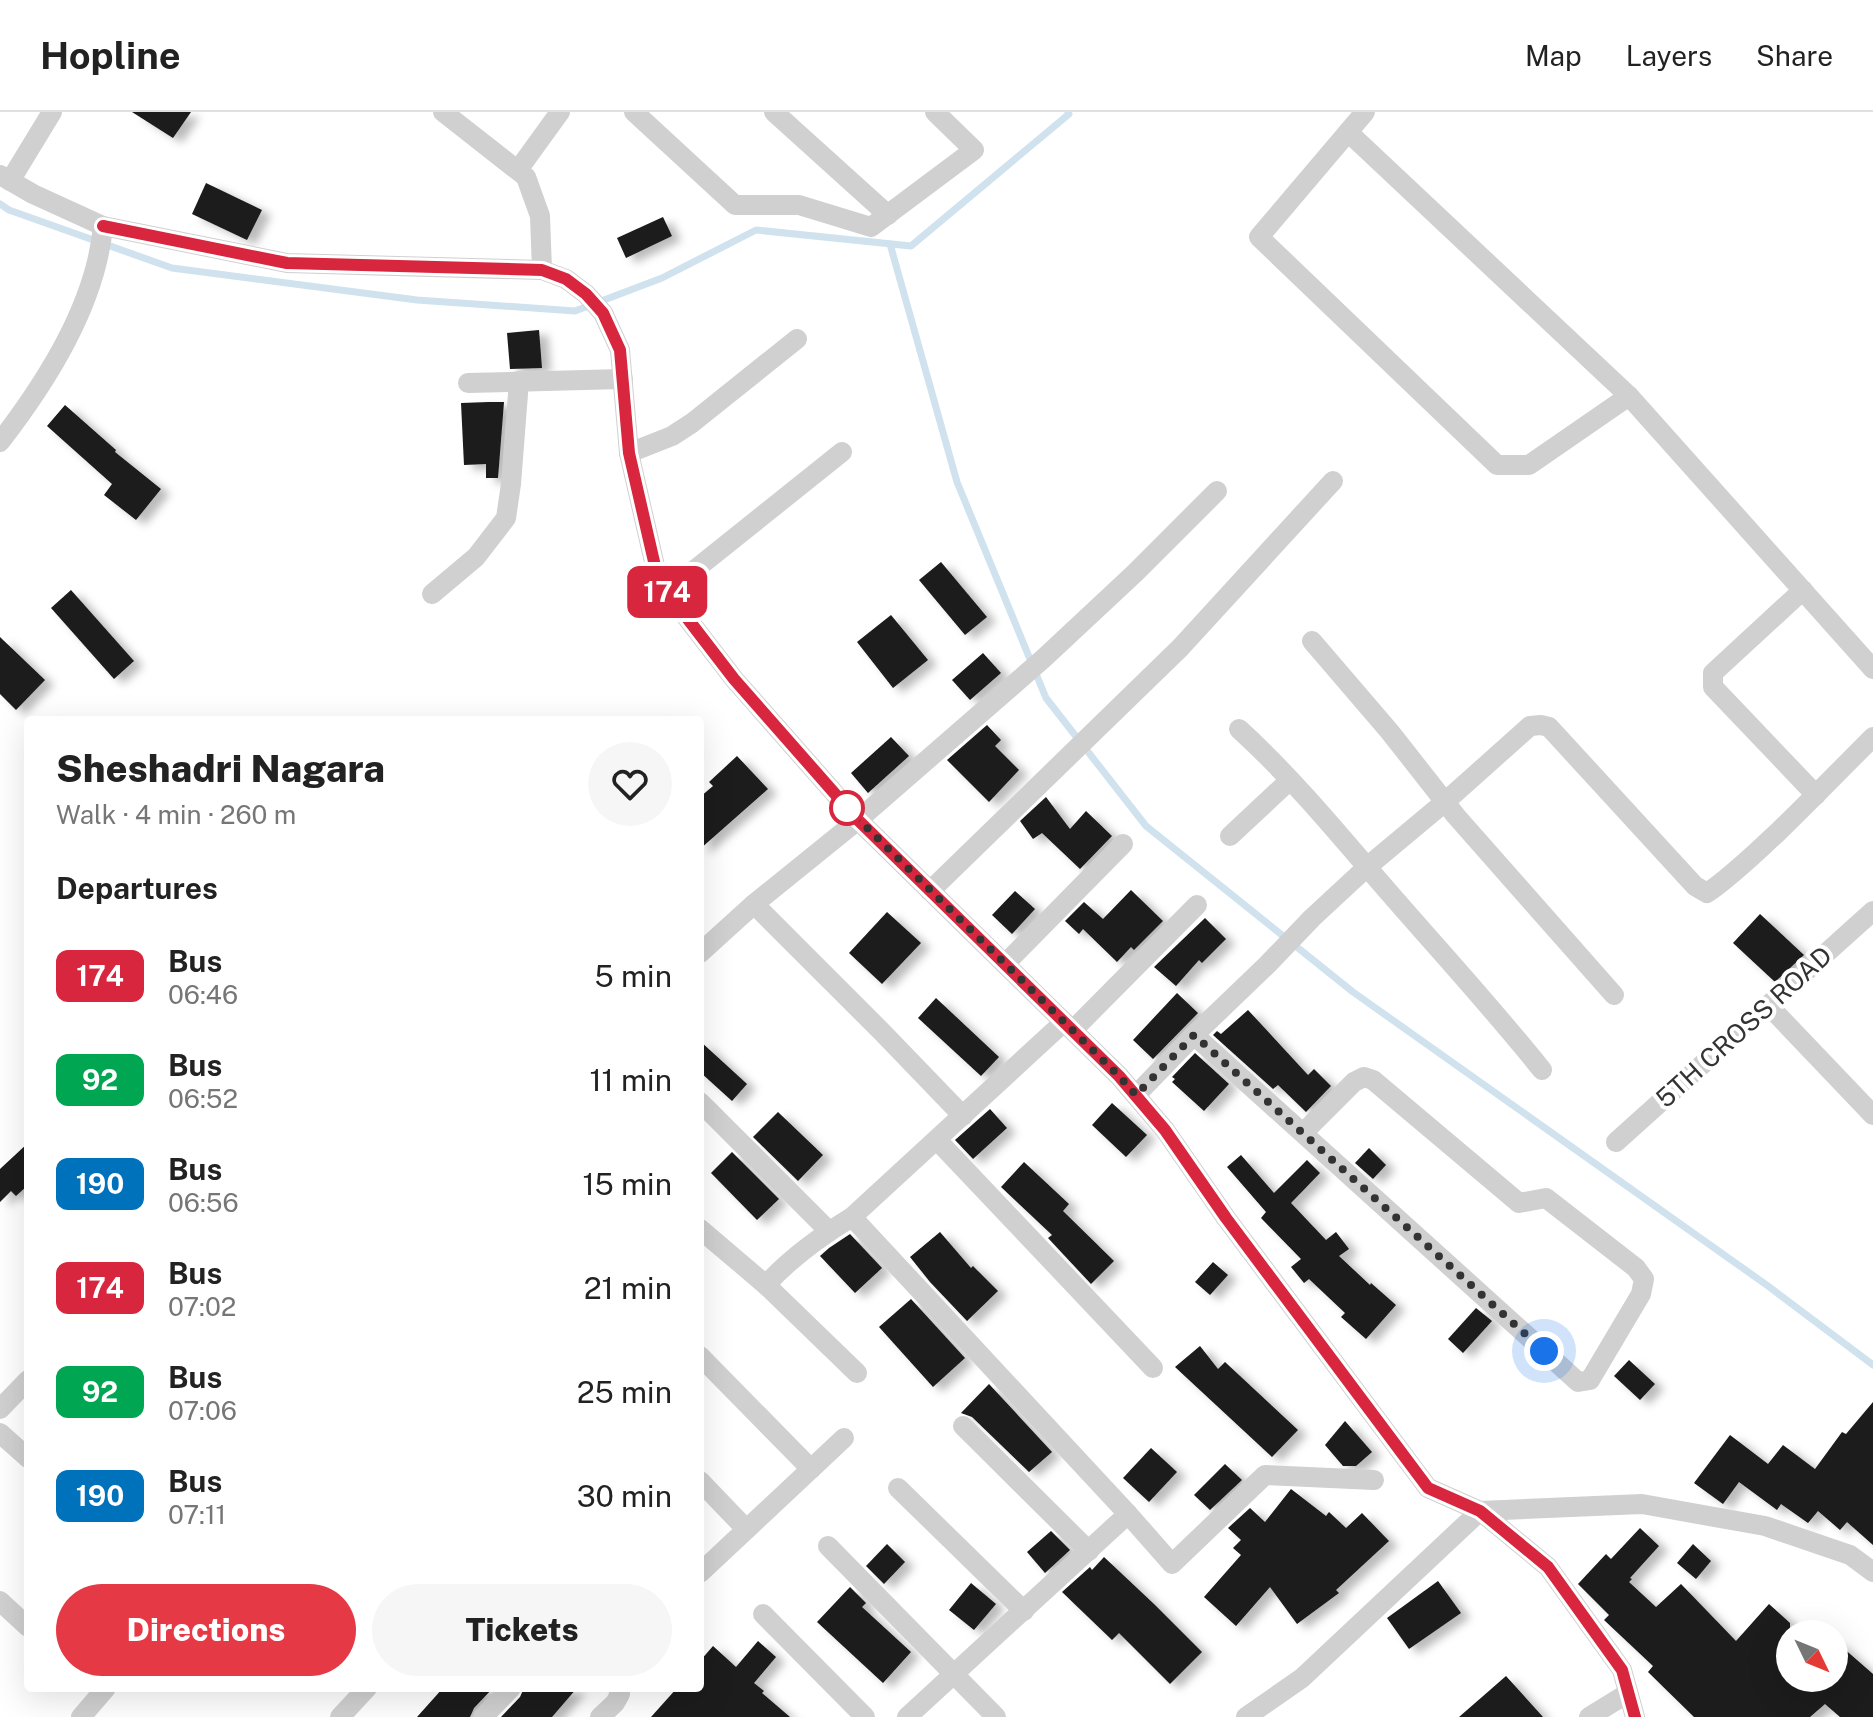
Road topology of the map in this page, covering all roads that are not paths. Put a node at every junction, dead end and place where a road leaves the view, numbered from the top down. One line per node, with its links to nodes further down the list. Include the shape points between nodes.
1 (52, 112): 10 (street)
2 (443, 112): 9 (street)
3 (560, 112): 9 (street)
4 (634, 112): 11 (street, via 735,205 799,205 871,227)
5 (774, 112): 11 (street)
6 (935, 112): 11 (street, via 974,150)
7 (1365, 112): 8 (street)
8 (1348, 132): 18 (street); 18 (street, via 1259,237 1497,465 1529,465)
9 (518, 170): 13 (street, via 526,177 540,216)
10 (5, 178): 12 (street)
11 (888, 215)
12 (103, 228): 13 (street, via 287,263); 19 (street, via 83,306 27,407)
13 (542, 270): 15 (street, via 566,279 603,313 620,350)
14 (797, 339): 21 (street, via 692,423)
15 (623, 379): 16 (street); 21 (street)
16 (519, 381): 17 (street); 26 (street, via 506,518 476,557)
17 (468, 383)
18 (1629, 396): 24 (street)
19 (0, 442)
20 (842, 452): 25 (street)
21 (629, 453): 25 (street, via 655,566)
22 (1333, 481): 38 (street, via 1180,648)
23 (1217, 491): 34 (street, via 1044,658)
24 (1803, 590): 28 (street); 32 (street, via 1713,673 1713,687)
25 (667, 592): 34 (street, via 734,679)
26 (432, 594)
27 (1312, 641): 33 (street)
28 (1873, 669)
29 (1239, 729): 31 (street)
30 (1873, 737): 32 (street)
31 (1290, 780): 35 (street); 37 (street)
32 (1816, 795): 33 (street, via 1707,893 1549,727 1530,726)
33 (1446, 801): 37 (street); 44 (street)
34 (858, 820): 38 (street); 39 (street)
35 (1230, 836)
36 (1123, 844): 43 (street)
37 (1367, 867): 47 (street); 48 (street)
38 (930, 891): 43 (street)
39 (754, 904): 42 (street); 52 (street)
40 (1197, 905): 46 (street)
41 (1873, 911): 45 (street, 5TH CROSS ROAD)
42 (704, 949)
43 (1005, 964): 46 (street)
44 (1614, 995)
45 (1768, 1005): 51 (street); 55 (street, 5TH CROSS ROAD)
46 (1068, 1026): 49 (street); 52 (street)
47 (1194, 1035): 49 (street); 53 (street)
48 (1542, 1070)
49 (1136, 1095): 73 (street, via 1428,1488)
50 (704, 1106): 57 (street)
51 (1873, 1115)
52 (963, 1116): 54 (street)
53 (1303, 1133): 53 (street, via 1578,1382 1590,1380 1641,1294 1644,1279 1636,1268 1546,1198 1519,1203 1373,1080 1354,1082)
54 (937, 1140): 56 (street); 61 (street)
55 (1616, 1142)
56 (852, 1217): 57 (street); 74 (street)
57 (829, 1231): 59 (street)
58 (704, 1232): 59 (street)
59 (766, 1285): 62 (street)
60 (704, 1360): 69 (street)
61 (1153, 1368)
62 (857, 1373)
63 (24, 1384): 64 (street)
64 (0, 1409)
65 (963, 1426): 77 (street)
66 (0, 1433): 68 (street)
67 (844, 1438): 69 (street)
68 (24, 1454)
69 (811, 1469): 75 (street)
70 (1374, 1480): 74 (street, via 1265,1475 1172,1564)
71 (704, 1485): 75 (street)
72 (898, 1488): 81 (street)
73 (1480, 1511): 79 (street, via 1642,1504 1765,1526 1850,1555); 89 (street, via 1548,1567 1622,1670); 97 (street, via 1302,1678)
74 (1128, 1514): 77 (street)
75 (746, 1529): 78 (street)
76 (828, 1546): 84 (street)
77 (1089, 1551): 81 (street)
78 (704, 1569)
79 (1873, 1572)
80 (0, 1601): 83 (street)
81 (1024, 1611): 84 (street)
82 (763, 1614): 94 (street)
83 (24, 1623)
84 (954, 1672): 95 (street); 96 (street)
85 (100, 1692): 90 (street)
86 (363, 1692): 91 (street)
87 (507, 1692): 92 (street)
88 (619, 1692): 93 (street)
89 (1628, 1693): 98 (street); 99 (street)
90 (81, 1717)
91 (340, 1717)
92 (483, 1717)
93 (600, 1717)
94 (865, 1717)
95 (907, 1717)
96 (996, 1717)
97 (1246, 1717)
98 (1589, 1717)
99 (1635, 1717)

